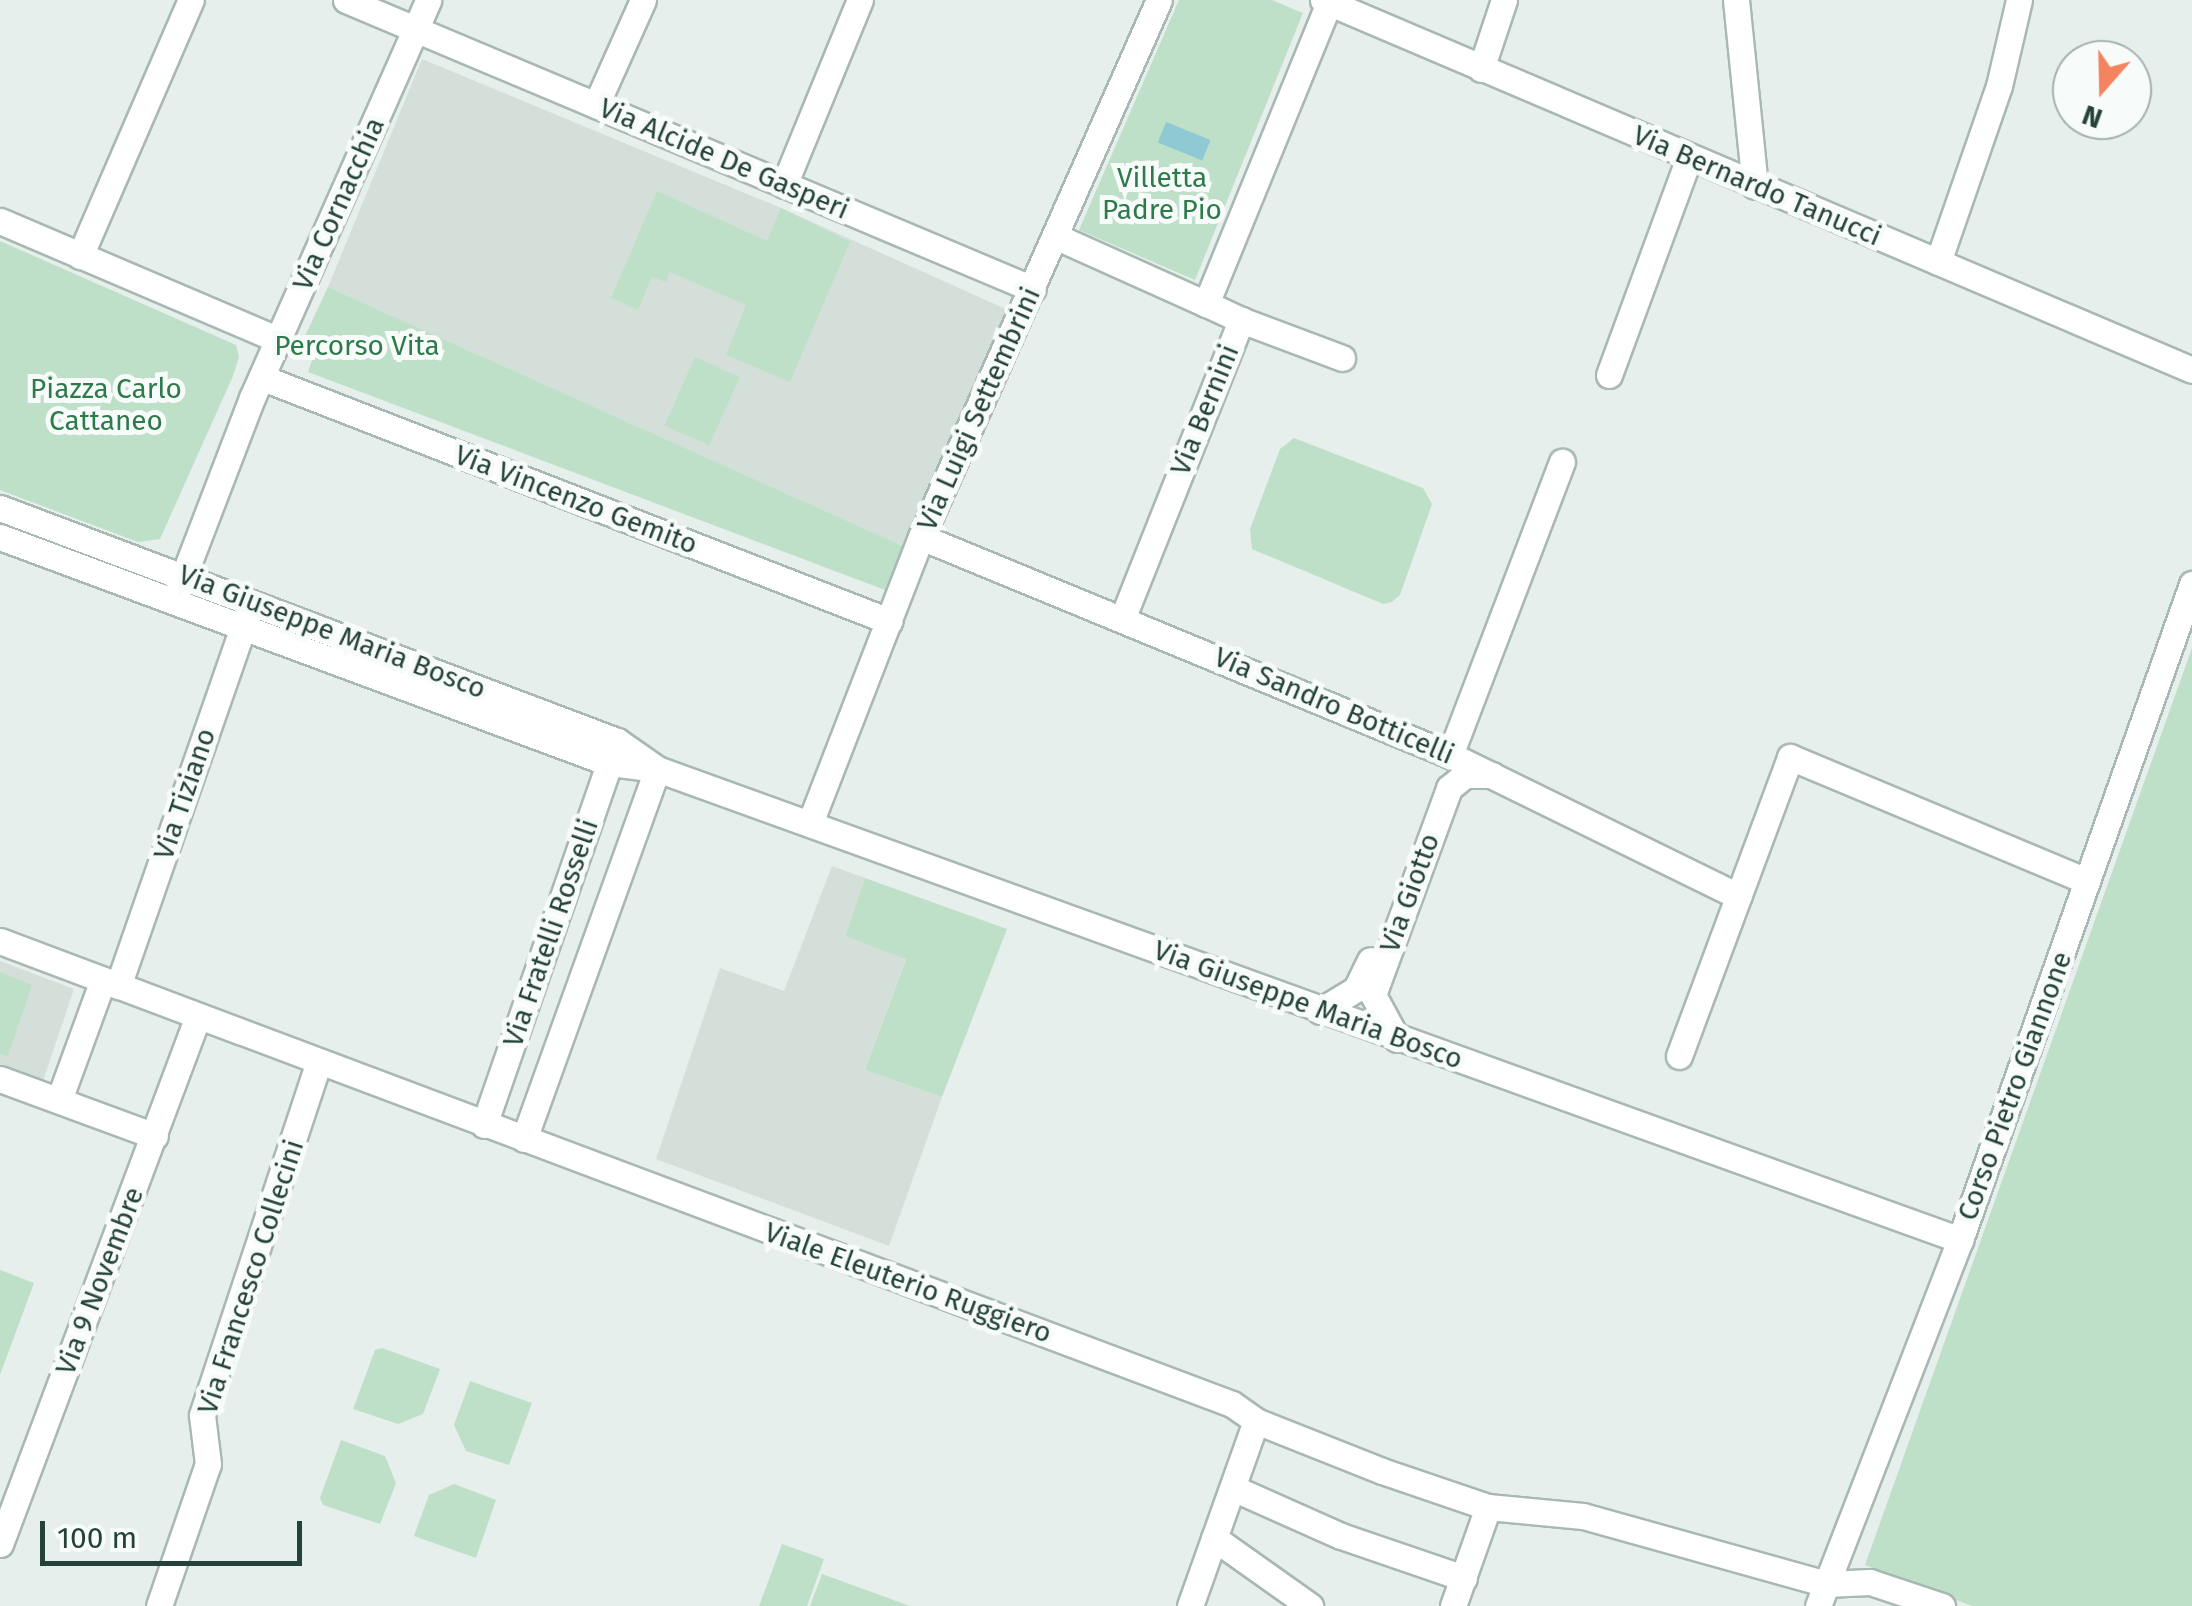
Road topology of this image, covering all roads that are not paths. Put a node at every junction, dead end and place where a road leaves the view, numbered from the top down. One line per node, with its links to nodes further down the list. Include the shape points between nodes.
1 (191, 0): 20 (street)
2 (346, 0): 12 (street, Via Alcide De Gasperi)
3 (428, 0): 12 (street, Via Cornacchia)
4 (643, 0): 14 (street)
5 (860, 0): 16 (street)
6 (1159, 0): 19 (street, Via Luigi Settembrini)
7 (1300, 0): 11 (street, Via Bernardo Tanucci)
8 (1504, 0): 13 (street)
9 (1736, 0): 17 (street)
10 (2019, 0): 21 (street, via 1999,86)
11 (1326, 4): 13 (street, Via Bernardo Tanucci); 23 (street, Via Bernini)
12 (416, 29): 14 (street, Via Alcide De Gasperi); 25 (street, Via Cornacchia)
13 (1481, 69): 15 (street, Via Bernardo Tanucci)
14 (596, 106): 16 (street, Via Alcide De Gasperi)
15 (1689, 157): 17 (street, Via Bernardo Tanucci); 28 (street)
16 (784, 184): 22 (street, Via Alcide De Gasperi)
17 (1754, 186): 21 (street, Via Bernardo Tanucci)
18 (0, 221): 20 (street)
19 (1057, 238): 22 (street, Via Luigi Settembrini); 23 (street)
20 (80, 256): 25 (street)
21 (1938, 262): 27 (street, Via Bernardo Tanucci)
22 (1033, 289): 32 (street, Via Luigi Settembrini)
23 (1206, 304): 24 (street, Via Bernini)
24 (1241, 320): 26 (street); 38 (street, Via Bernini)
25 (279, 340): 29 (street, Via Cornacchia)
26 (1342, 358)
27 (2192, 370)
28 (1609, 374)
29 (263, 378): 34 (street); 39 (street, Via Vincenzo Gemito)
30 (1562, 462): 41 (street, Via Giotto)
31 (0, 508): 34 (street, Via Giuseppe Maria Bosco)
32 (924, 532): 38 (street, Via Sandro Botticelli); 39 (street, Via Luigi Settembrini)
33 (0, 538): 36 (street, Via Giuseppe Maria Bosco)
34 (183, 575): 36 (street); 37 (street, Via Giuseppe Maria Bosco)
35 (2192, 584): 46 (street, Corso Pietro Giannone)
36 (174, 602): 40 (street, Via Giuseppe Maria Bosco)
37 (252, 602): 40 (street, Via Tiziano); 42 (street, Via Giuseppe Maria Bosco)
38 (1125, 613): 41 (street, Via Sandro Botticelli)
39 (889, 621): 45 (street, Via Luigi Settembrini)
40 (242, 628): 42 (street, Via Giuseppe Maria Bosco); 49 (street, Via Tiziano)
41 (1442, 751): 44 (street, Via Sandro Botticelli); 50 (street, Via Giotto, via 1365,974 1356,989)
42 (614, 752): 43 (street, Via Giuseppe Maria Bosco); 57 (street, Via Fratelli Rosselli)
43 (657, 768): 45 (street, Via Giuseppe Maria Bosco); 59 (street, Via Fratelli Rosselli)
44 (1492, 775): 47 (street, Via Sandro Botticelli); 52 (street, Via Giotto, via 1464,775 1449,788 1373,995)
45 (810, 824): 50 (street, Via Giuseppe Maria Bosco)
46 (2087, 882): 47 (street, via 1790,757); 60 (street, Corso Pietro Giannone)
47 (1738, 896): 53 (street)
48 (0, 942): 49 (street, Viale Eleuterio Ruggiero)
49 (111, 983): 51 (street, Viale Eleuterio Ruggiero); 56 (street, Via Tiziano)
50 (1320, 1011): 52 (street, Via Giuseppe Maria Bosco)
51 (198, 1016): 54 (street, Viale Eleuterio Ruggiero); 58 (street, Via 9 Novembre)
52 (1397, 1039): 60 (street, Via Giuseppe Maria Bosco)
53 (1680, 1056)
54 (319, 1062): 57 (street, Viale Eleuterio Ruggiero); 68 (street, Via Francesco Collecini, via 202,1415 208,1464)
55 (0, 1079): 56 (street)
56 (59, 1100): 58 (street)
57 (484, 1124): 59 (street, Viale Eleuterio Ruggiero)
58 (155, 1136): 65 (street, Via 9 Novembre)
59 (524, 1139): 61 (street, Viale Eleuterio Ruggiero, via 1232,1404)
60 (1960, 1240): 67 (street, Corso Pietro Giannone)
61 (1256, 1421): 62 (street); 63 (street, Viale Eleuterio Ruggiero)
62 (1233, 1488): 64 (street); 66 (street, via 1341,1536)
63 (1488, 1506): 66 (street); 67 (street, Viale Eleuterio Ruggiero, via 1583,1516)
64 (1214, 1538): 69 (street); 70 (street)
65 (0, 1544)
66 (1464, 1578): 71 (street)
67 (1822, 1595): 72 (street, Viale Eleuterio Ruggiero, via 1870,1582)
68 (160, 1606)
69 (1190, 1606)
70 (1310, 1606)
71 (1453, 1606)
72 (1942, 1606)

